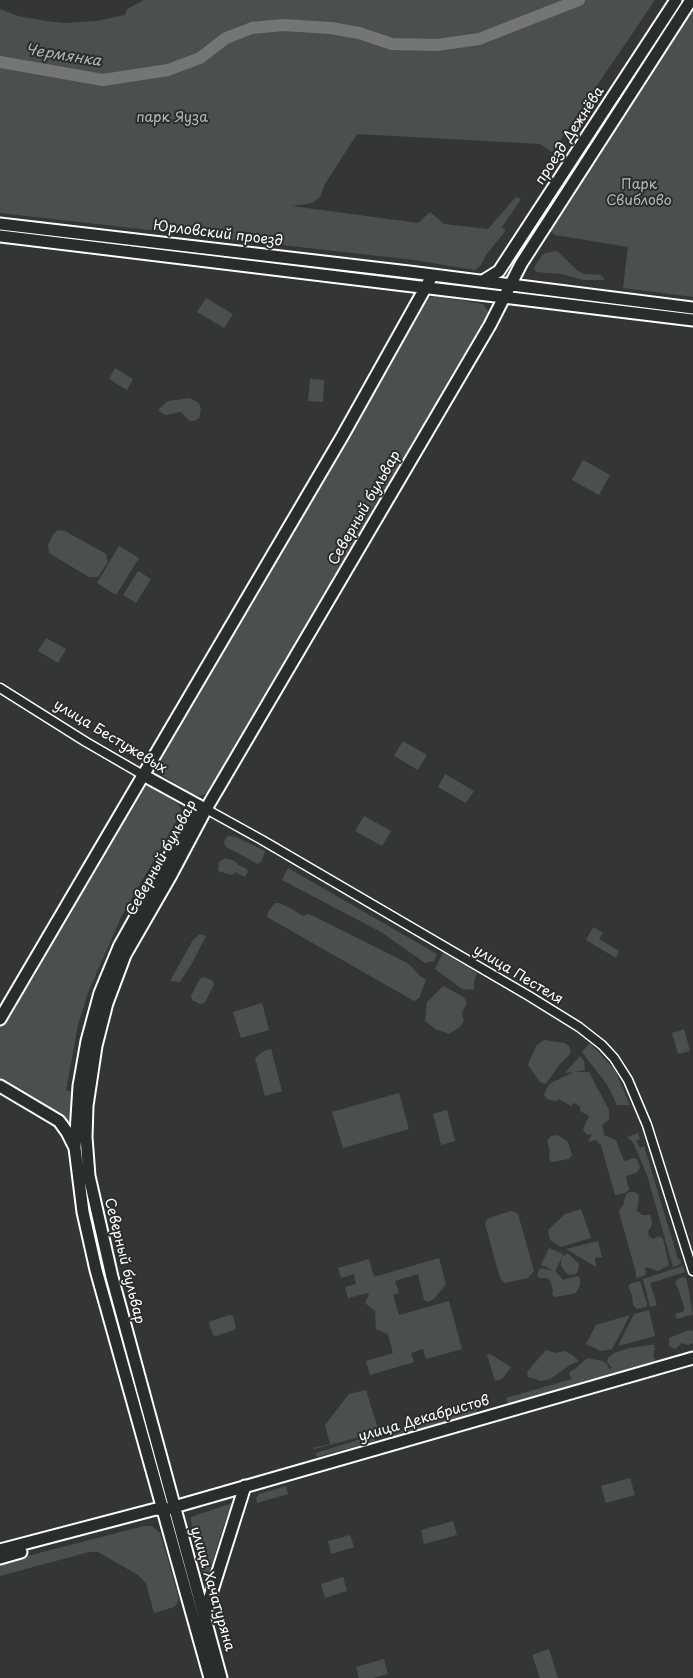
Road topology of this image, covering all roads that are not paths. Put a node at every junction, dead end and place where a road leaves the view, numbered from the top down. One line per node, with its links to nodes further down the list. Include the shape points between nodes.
1 (676, 0): 6 (main road, проезд Дежнёва, via 499,272)
2 (692, 0): 7 (main road, проезд Дежнёва, via 521,264)
3 (0, 224): 5 (main road, Юрловский проезд)
4 (0, 236): 8 (main road, Юрловский проезд)
5 (432, 276): 6 (main road, Юрловский проезд); 8 (main road)
6 (484, 281): 7 (main road, Юрловский проезд)
7 (511, 285): 9 (main road, Северный бульвар); 10 (main road, Юрловский проезд)
8 (426, 288): 9 (main road, Юрловский проезд); 13 (main road)
9 (505, 297): 11 (main road, Юрловский проезд); 14 (main road, Северный бульвар)
10 (693, 308)
11 (693, 320)
12 (0, 688): 13 (street, улица Бестужевых)
13 (143, 775): 14 (main road, улица Бестужевых); 15 (main road)
14 (202, 807): 17 (main road, Северный бульвар, via 119,947 100,993 86,1041 78,1086); 18 (street, улица Пестеля, via 529,996 602,1046 628,1080 640,1107); 21 (main road, Северный бульвар, via 171,875 125,955 107,1003 87,1106 89,1176 96,1211)
15 (0, 1019)
16 (0, 1086): 17 (main road, via 59,1121)
17 (75, 1148): 21 (main road, Северный бульвар, via 83,1212 96,1270)
18 (693, 1271)
19 (693, 1358): 20 (main road, улица Декабристов)
20 (245, 1486): 21 (main road, улица Декабристов); 24 (main road)
21 (169, 1508): 22 (main road, улица Декабристов); 23 (main road, улица Декабристов, via 158,1515); 24 (main road, улица Хачатуряна); 25 (main road, улица Хачатуряна)
22 (0, 1550)
23 (0, 1558)
24 (204, 1616): 26 (main road, улица Хачатуряна)
25 (210, 1678)
26 (222, 1678)

